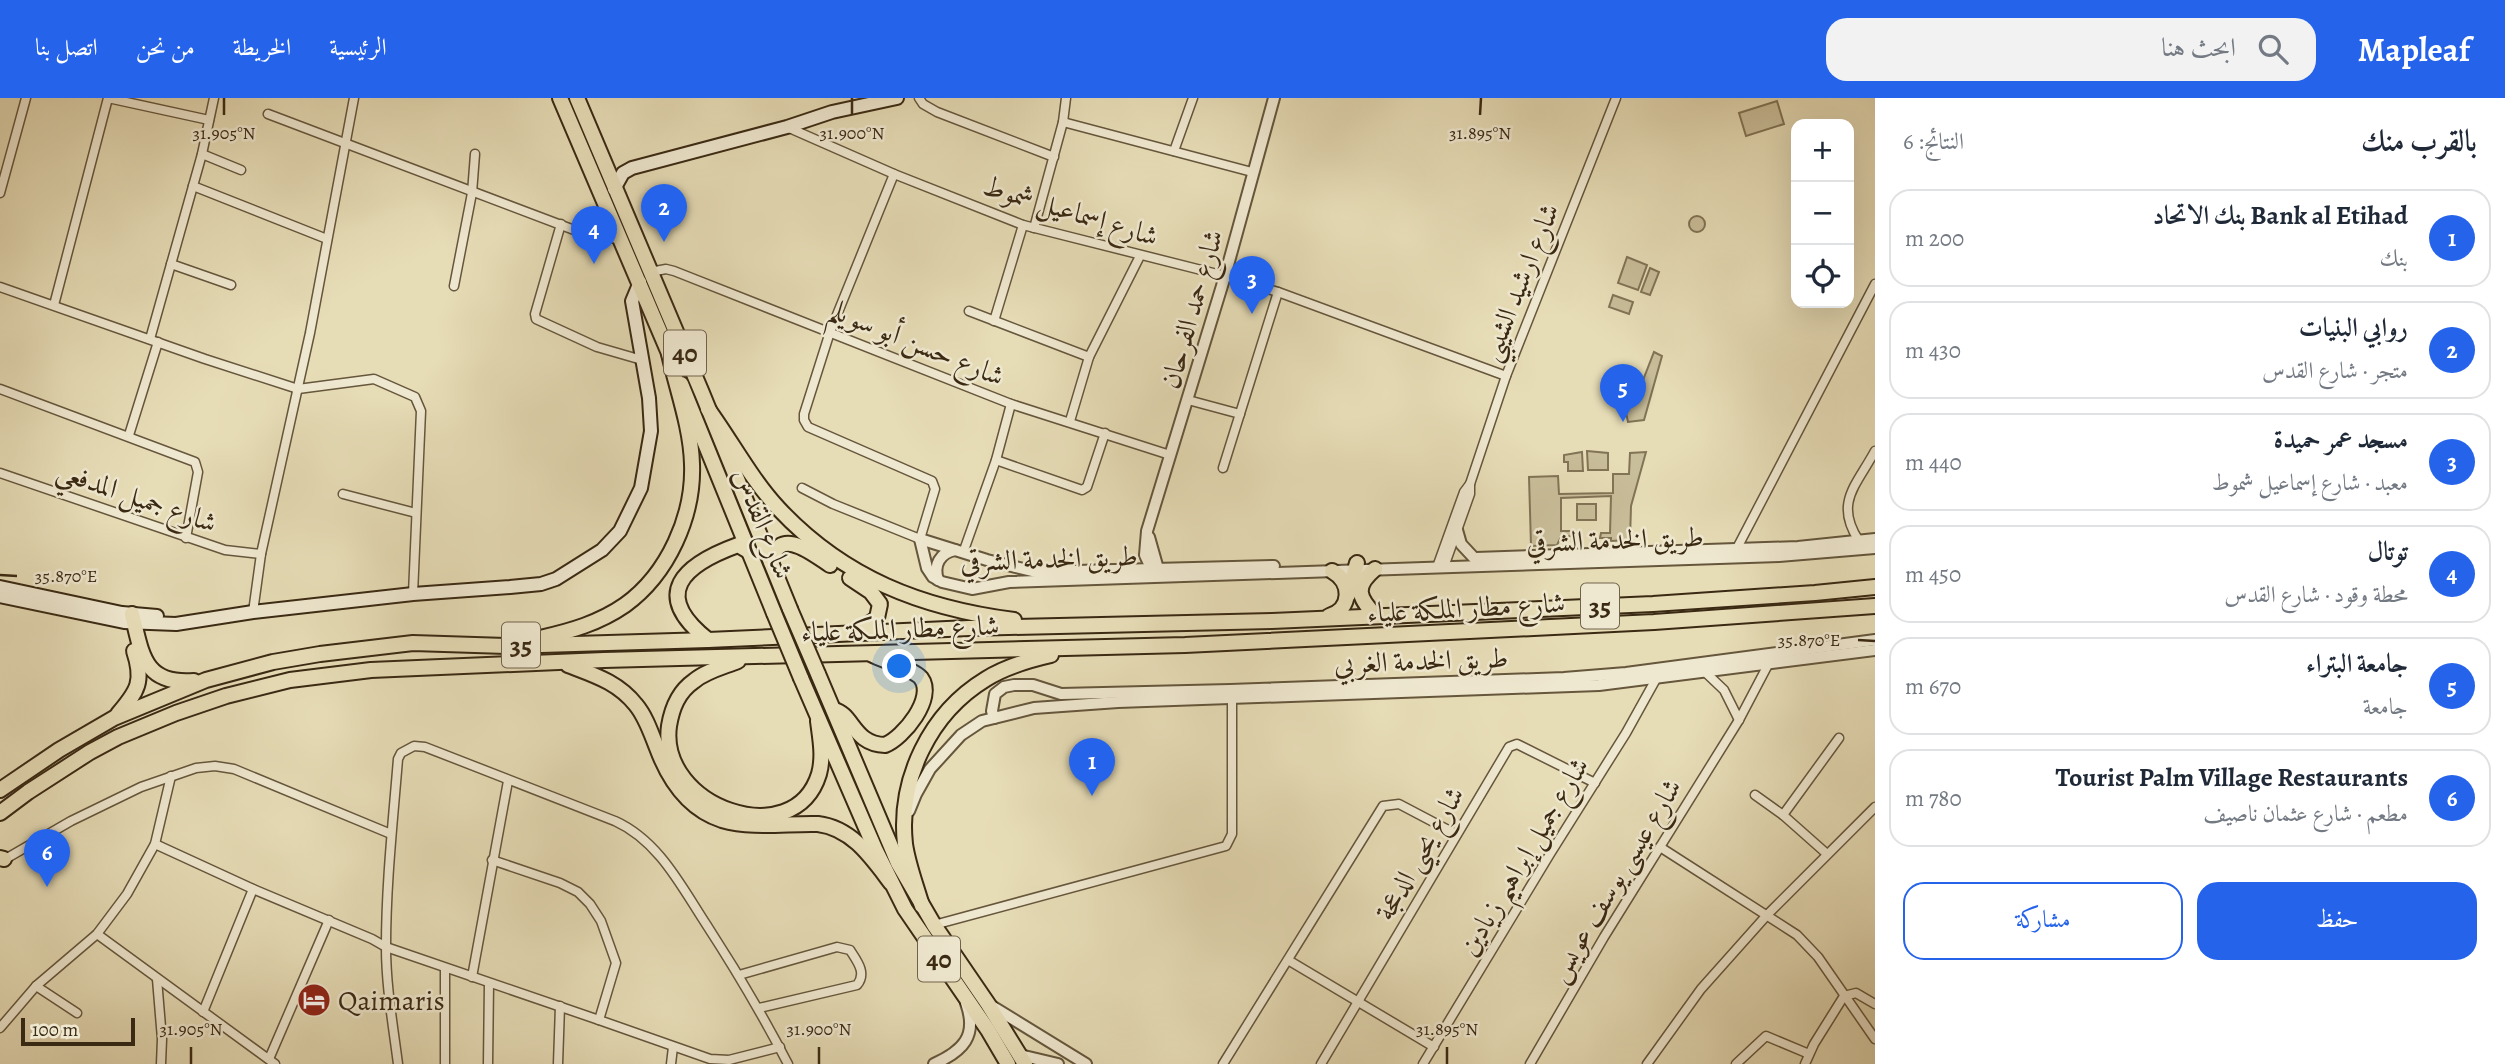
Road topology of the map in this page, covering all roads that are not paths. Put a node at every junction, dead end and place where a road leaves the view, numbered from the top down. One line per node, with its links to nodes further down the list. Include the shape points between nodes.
1 (26, 98): 26 (street)
2 (214, 98): 13 (street)
3 (354, 98): 16 (street)
4 (560, 98): 31 (highway, شارع القدس / 40)
5 (577, 98): 25 (highway, شارع القدس / 40)
6 (897, 98): 15 (main road)
7 (919, 98): 20 (street, via 937,112)
8 (1066, 98): 14 (street)
9 (1193, 98): 17 (street)
10 (1274, 98): 22 (street, شارع حمد الفرحان)
11 (1616, 98): 50 (street, شارع ارشيد الشيبي)
12 (268, 114): 16 (street)
13 (209, 120): 18 (street); 42 (street, via 108,98)
14 (1063, 122): 17 (street); 20 (street)
15 (787, 127): 23 (street, شارع إسماعيل شموط); 25 (main road, via 675,150 627,170)
16 (345, 142): 27 (street); 32 (street)
17 (1174, 151): 22 (street)
18 (202, 154): 21 (street); 24 (street)
19 (475, 154): 27 (street)
20 (1054, 157): 30 (street)
21 (241, 170)
22 (1252, 172): 35 (street, شارع حمد الفرحان)
23 (894, 174): 29 (street, شارع إسماعيل شموط); 45 (street)
24 (193, 186): 32 (street); 34 (street)
25 (614, 189): 36 (highway, شارع القدس / 40)
26 (0, 193)
27 (472, 193): 28 (street); 39 (street)
28 (561, 225): 31 (street, via 598,239); 49 (street, via 536,319 597,347)
29 (1023, 225): 30 (street, شارع إسماعيل شموط); 44 (street)
30 (1034, 228): 33 (street, شارع إسماعيل شموط)
31 (620, 238): 36 (highway, شارع القدس / 40)
32 (327, 239): 52 (street)
33 (1140, 256): 35 (street, شارع إسماعيل شموط); 48 (street)
34 (171, 264): 38 (street); 46 (street)
35 (1225, 276): 41 (street, شارع إسماعيل شموط); 53 (street, شارع حمد الفرحان)
36 (645, 277): 45 (street, شارع حسن أبو سويلم, via 666,269 674,271); 47 (highway, شارع القدس / 40); 49 (main road, via 632,301); 55 (highway, شارع القدس / 40)
37 (1875, 284): 75 (street)
38 (231, 285)
39 (454, 286)
40 (0, 287): 42 (street)
41 (1278, 292): 50 (street, شارع إسماعيل شموط); 56 (street)
42 (54, 305): 46 (street)
43 (969, 311): 44 (street)
44 (994, 321): 48 (street)
45 (830, 332): 54 (street, شارع حسن أبو سويلم); 71 (street, via 804,414 806,424 932,481 935,489)
46 (154, 341): 52 (street); 59 (street)
47 (669, 354): 77 (highway, شارع القدس / 40); 103 (highway, via 692,463 686,515 670,552 649,583 626,604 585,626)
48 (1088, 357): 57 (street)
49 (642, 360): 91 (main road, via 651,430 647,463 627,519 602,550 570,572 541,584)
50 (1506, 376): 65 (street, شارع ارشيد الشيبي)
51 (0, 389): 59 (street)
52 (298, 389): 68 (street, via 374,379 415,397 421,411); 78 (street)
53 (1188, 400): 56 (street); 61 (street, شارع حمد الفرحان)
54 (1011, 404): 57 (street, شارع حسن أبو سويلم); 62 (street)
55 (708, 409): 81 (highway, شارع القدس / 40); 99 (highway, via 778,508 849,568 928,604)
56 (1240, 414): 63 (street)
57 (1070, 421): 58 (street, شارع حسن أبو سويلم)
58 (1105, 433): 61 (street, شارع حسن أبو سويلم); 62 (street, via 1087,487 1082,490)
59 (129, 435): 70 (street, via 195,462 198,472)
60 (1875, 451): 73 (street, via 1847,508 1848,523)
61 (1170, 455): 86 (street, شارع حمد الفرحان, via 1147,531)
62 (996, 460): 76 (street)
63 (1223, 468)
64 (0, 473): 70 (street, شارع جميل المدفعي)
65 (1470, 484): 69 (street, شارع ارشيد الشيبي); 82 (street, شارع ارشيد الشيبي)
66 (802, 488): 71 (street)
67 (343, 494): 68 (street)
68 (416, 513): 91 (street)
69 (1457, 530): 79 (street, via 1461,544); 82 (street, شارع ارشيد الشيبي)
70 (186, 538): 78 (street, شارع جميل المدفعي, via 225,550)
71 (920, 539): 76 (street, طريق الخدمة الشرقي); 87 (street, طريق الخدمة الشرقي, via 927,568)
72 (1875, 539): 73 (street, طريق الخدمة الشرقي)
73 (1859, 541): 75 (street, طريق الخدمة الشرقي)
74 (1875, 548): 82 (street, طريق الخدمة الشرقي, via 1769,556)
75 (1737, 550): 79 (street, طريق الخدمة الشرقي)
76 (959, 551): 80 (street, طريق الخدمة الشرقي); 87 (street, via 940,558)
77 (750, 552): 101 (highway, via 738,545 712,555 682,579 678,604 690,626); 119 (highway, شارع القدس / 40, bridge)
78 (261, 554): 95 (street)
79 (1475, 559): 82 (street, طريق الخدمة الشرقي)
80 (987, 560): 86 (street, طريق الخدمة الشرقي, via 1036,572); 89 (street, via 992,573)
81 (771, 562): 100 (highway, via 782,545 795,543 871,592 880,611); 115 (highway, شارع القدس / 40, bridge)
82 (1441, 564): 83 (street, طريق الخدمة الشرقي); 84 (street, طريق الخدمة الشرقي)
83 (1356, 566): 84 (street, طريق الخدمة الشرقي); 85 (street, طريق الخدمة الشرقي); 86 (street, طريق الخدمة الشرقي); 92 (highway)
84 (1375, 569): 96 (highway, via 1361,590 1364,603)
85 (1332, 571): 86 (street, طريق الخدمة الشرقي); 92 (highway, via 1343,580)
86 (1156, 572): 89 (street, طريق الخدمة الشرقي)
87 (938, 580): 89 (street, طريق الخدمة الشرقي, via 972,589)
88 (0, 587): 97 (main road)
89 (986, 587)
90 (1875, 587): 96 (highway, شارع مطار الملكة علياء / 35, via 1666,603)
91 (413, 594): 95 (main road)
92 (1348, 595): 98 (highway, via 1338,612)
93 (0, 596): 97 (main road)
94 (1875, 606): 104 (highway, شارع مطار الملكة علياء / 35, via 1654,622)
95 (253, 612): 97 (main road, via 176,624)
96 (1375, 615): 98 (highway, شارع مطار الملكة علياء / 35)
97 (128, 618): 112 (highway, via 155,675 171,682); 116 (highway, via 139,683)
98 (1324, 618): 99 (highway, شارع مطار الملكة علياء / 35)
99 (1074, 627): 100 (highway, شارع مطار الملكة علياء / 35)
100 (857, 632): 101 (highway, شارع مطار الملكة علياء / 35)
101 (708, 640): 103 (highway, شارع مطار الملكة علياء / 35)
102 (1875, 640): 108 (street, طريق الخدمة الغربي)
103 (506, 646): 112 (highway, شارع مطار الملكة علياء / 35, via 413,643 273,662)
104 (1073, 649): 106 (highway, شارع مطار الملكة علياء / 35); 129 (highway, via 988,677 955,702 917,759 908,786)
105 (1875, 650): 108 (street, طريق الخدمة الغربي)
106 (869, 654): 107 (highway, شارع مطار الملكة علياء / 35); 115 (highway, via 921,678 925,690 917,713 901,736 885,745 863,738)
107 (744, 658): 109 (highway, شارع مطار الملكة علياء / 35); 119 (highway, via 694,681 674,705 669,746 676,768 694,790 720,808 740,814 768,815 788,809 808,793 818,775)
108 (1771, 658): 110 (street, طريق الخدمة الغربي); 111 (street, طريق الخدمة الغربي); 118 (street, شارع عيسى يوسف عويس)
109 (564, 663): 127 (highway, شارع مطار الملكة علياء / 35, via 371,670 289,680 226,696 118,737); 137 (highway, via 604,678 628,696 645,717 669,777 694,805 740,824 831,826 853,840)
110 (1704, 671): 111 (street, طريق الخدمة الغربي); 118 (street, via 1724,690)
111 (1655, 674): 113 (street, طريق الخدمة الغربي); 114 (street, طريق الخدمة الغربي, via 1566,688); 123 (street, شارع جميل إبراهيم زيادين)
112 (206, 680): 116 (highway, شارع مطار الملكة علياء / 35)
113 (1123, 697): 114 (street, طريق الخدمة الغربي); 117 (street, طريق الخدمة الغربي); 117 (street, طريق الخدمة الغربي, via 1009,686 995,694)
114 (1232, 700): 142 (street, via 1232,834 1226,846)
115 (834, 710): 139 (highway, شارع القدس / 40, via 898,863)
116 (114, 718): 124 (highway, شارع مطار الملكة علياء / 35)
117 (994, 718): 129 (street, طريق الخدمة الغربي, via 971,728 940,756 916,794)
118 (1740, 720): 133 (street, شارع عيسى يوسف عويس)
119 (818, 721): 137 (highway, شارع القدس / 40)
120 (1839, 738): 128 (street)
121 (171, 776): 130 (street, via 196,768 233,769); 132 (street); 135 (street, via 118,797)
122 (508, 781): 130 (street, via 425,747 407,748 398,759); 136 (street); 147 (street, via 629,827 646,841 665,860)
123 (1595, 783): 131 (street, شارع يحيى الدعجة, via 1513,745); 165 (street, شارع جميل إبراهيم زيادين)
124 (0, 790)
125 (1755, 795): 128 (street)
126 (1875, 807): 134 (street)
127 (0, 813)
128 (1783, 814): 134 (street)
129 (904, 828): 139 (highway, via 907,857)
130 (391, 834): 144 (street)
131 (1456, 834): 145 (street, via 1399,804 1383,806); 154 (street, شارع يحيى الدعجة)
132 (155, 844): 138 (street); 143 (street, via 127,894)
133 (1660, 847): 140 (street); 183 (street, شارع عيسى يوسف عويس)
134 (1827, 854): 140 (street)
135 (1, 860)
136 (492, 860): 148 (street); 161 (street, via 560,883 590,904 616,963)
137 (891, 883): 152 (highway, شارع القدس / 40)
138 (253, 889): 141 (street); 159 (street)
139 (922, 906): 142 (highway, شارع القدس / 40)
140 (1768, 915): 153 (street, via 1807,944); 184 (street, via 1701,989)
141 (329, 920): 144 (street); 169 (street)
142 (934, 925): 155 (highway, شارع القدس / 40)
143 (97, 934): 149 (street); 151 (street)
144 (386, 947): 146 (street); 171 (street)
145 (1288, 960): 154 (street); 180 (street)
146 (445, 968): 148 (street); 172 (street)
147 (739, 975): 158 (street); 158 (street, via 837,947 850,950 861,970 857,985)
148 (472, 977): 150 (street)
149 (157, 979): 159 (street); 170 (street)
150 (489, 984): 157 (street); 173 (street)
151 (36, 986): 160 (street); 162 (street)
152 (961, 990): 168 (highway, شارع القدس / 40); 177 (street, via 969,1013 968,1036 956,1054)
153 (1844, 996): 156 (street, via 1856,993); 163 (street); 167 (street)
154 (1360, 1001): 165 (street); 181 (street, شارع يحيى الدعجة)
155 (988, 1004): 168 (highway, شارع القدس / 40); 179 (street)
156 (1875, 1004)
157 (560, 1006): 161 (street); 174 (street)
158 (759, 1008): 166 (street)
159 (203, 1012): 169 (street)
160 (77, 1013)
161 (600, 1020): 164 (street)
162 (0, 1028)
163 (1875, 1039)
164 (673, 1047): 166 (street, via 719,1060); 175 (street)
165 (1434, 1047): 182 (street, شارع جميل إبراهيم زيادين)
166 (780, 1048): 176 (street)
167 (1809, 1054): 185 (street, via 1766,1036); 186 (street)
168 (1014, 1060): 178 (street)
169 (272, 1062)
170 (161, 1064)
171 (398, 1064)
172 (445, 1064)
173 (488, 1064)
174 (558, 1064)
175 (671, 1064)
176 (788, 1064)
177 (934, 1064)
178 (1058, 1064)
179 (1086, 1064)
180 (1223, 1064)
181 (1321, 1064)
182 (1423, 1064)
183 (1530, 1064)
184 (1647, 1064)
185 (1737, 1064)
186 (1805, 1064)

